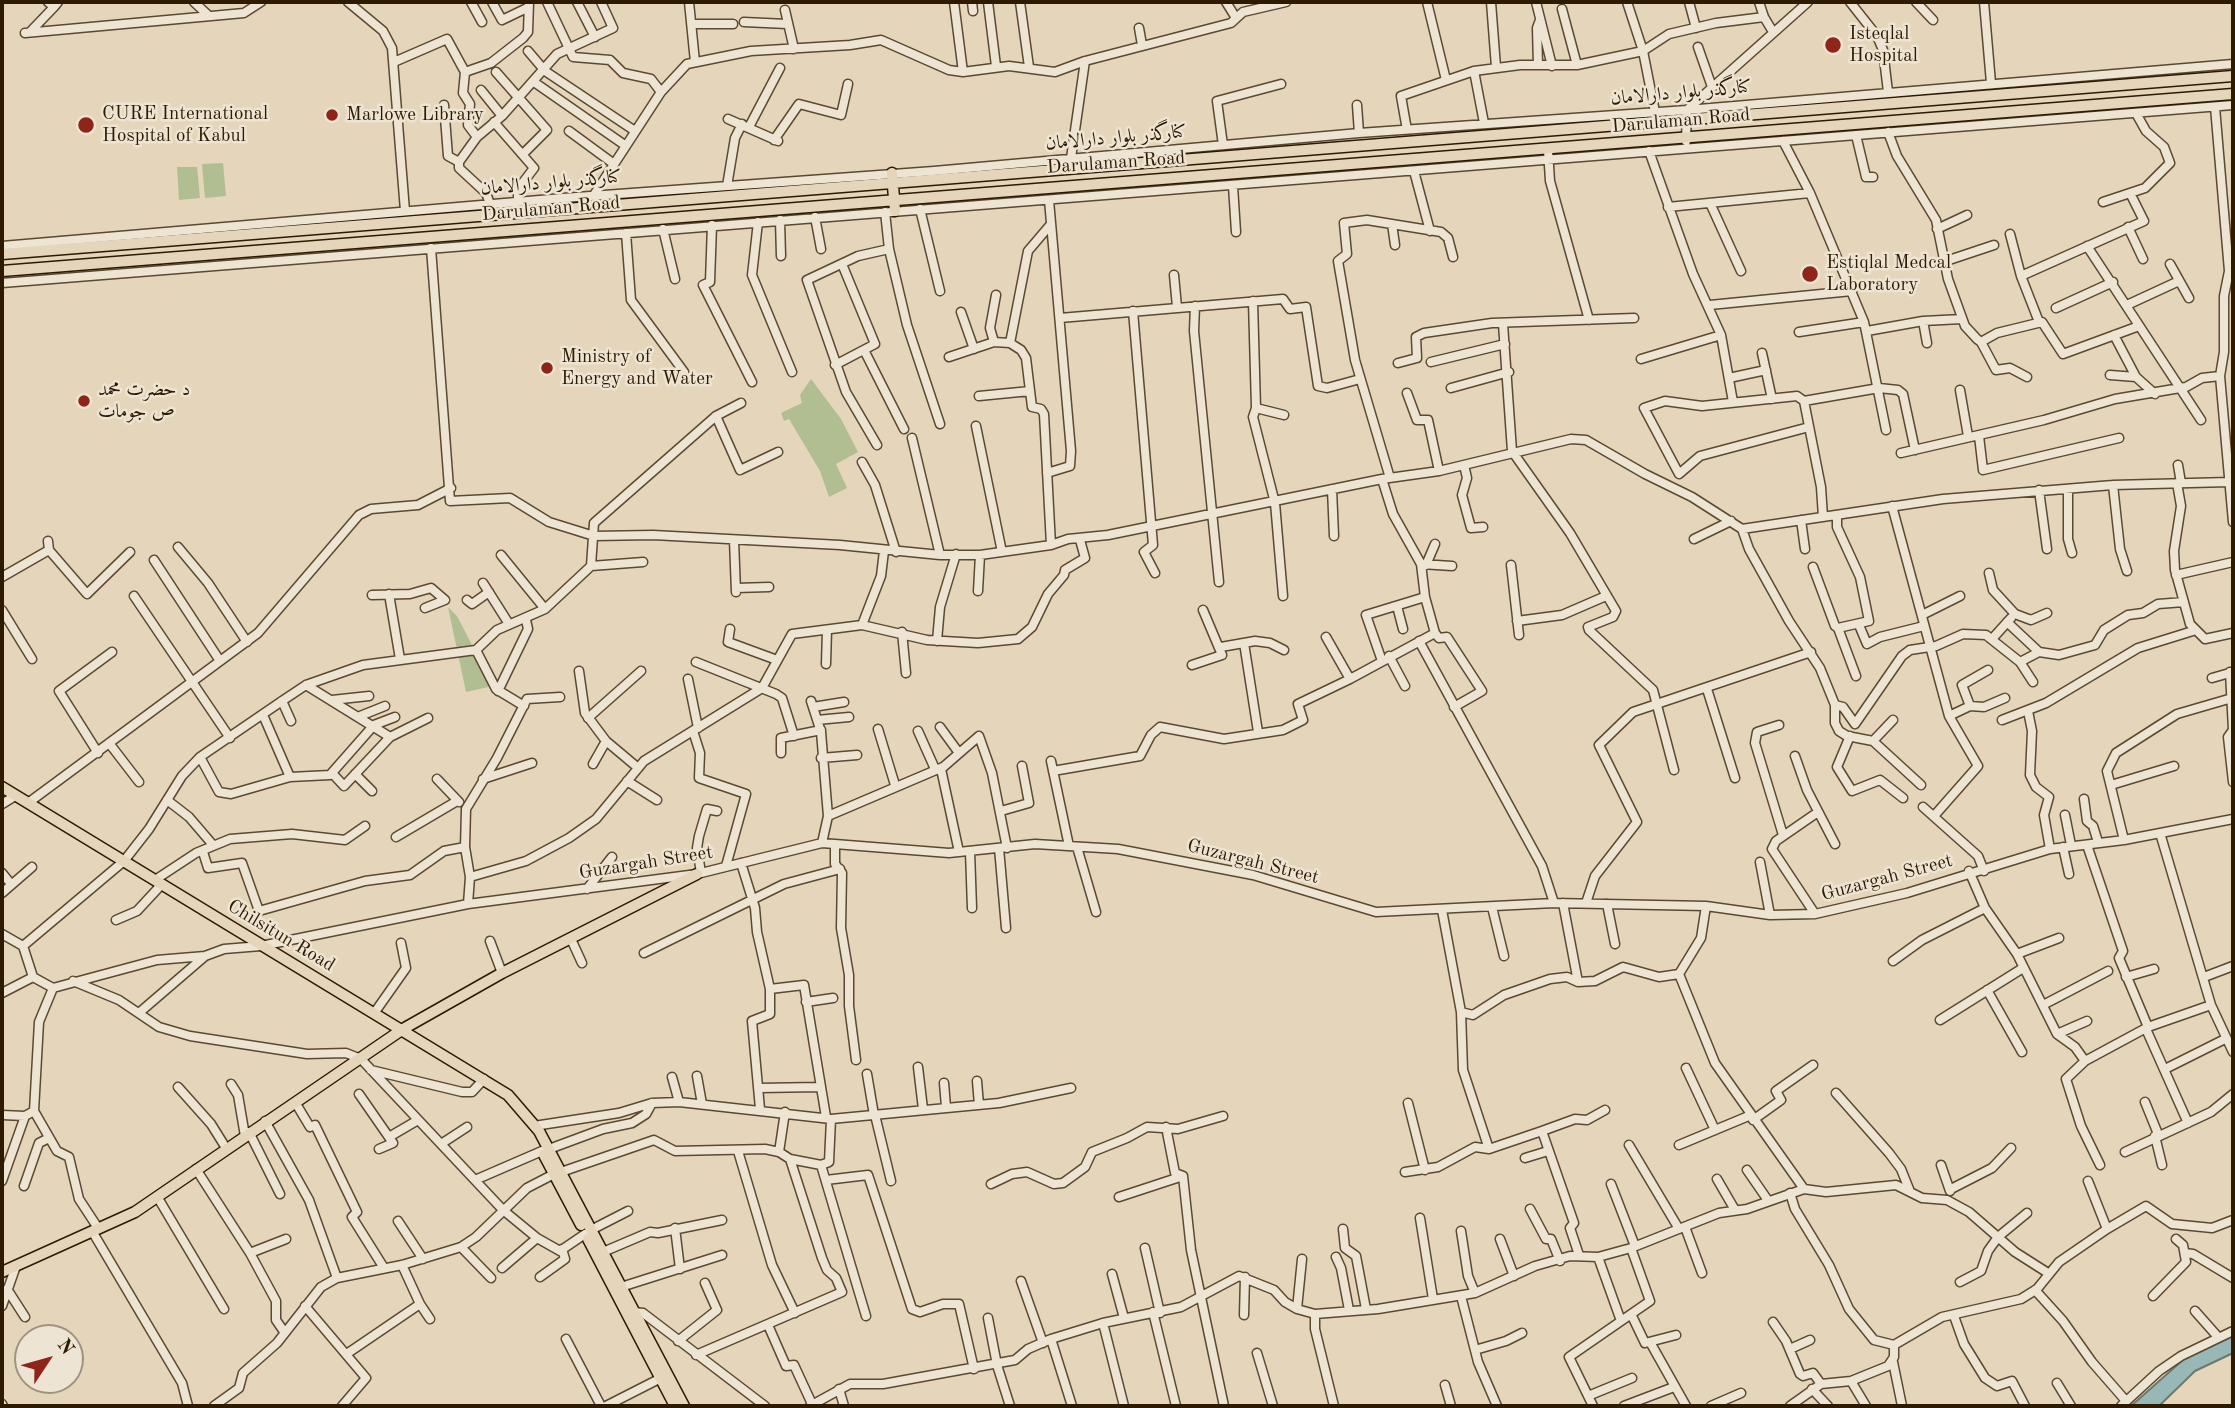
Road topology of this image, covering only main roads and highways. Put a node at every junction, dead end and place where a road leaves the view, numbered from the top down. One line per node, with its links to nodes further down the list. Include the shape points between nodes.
1 (2233, 76): 3 (main road, Darulaman Road, via 1686,122)
2 (2233, 94): 4 (main road, Darulaman Road, via 1686,136 1549,155 1346,162)
3 (892, 179): 4 (main road); 6 (main road, Darulaman Road)
4 (894, 199): 5 (main road); 7 (main road, Darulaman Road)
5 (890, 211)
6 (2, 254)
7 (2, 271)
8 (2, 787): 10 (main road, Chilsitun Road)
9 (699, 874): 10 (main road, via 502,973)
10 (403, 1029): 11 (main road, Chilsitun Road, via 508,1095 534,1126); 12 (main road, via 135,1212)
11 (588, 1232): 13 (main road, Chilsitun Road); 14 (main road, Chilsitun Road)
12 (2, 1272)
13 (675, 1406)
14 (684, 1406)

